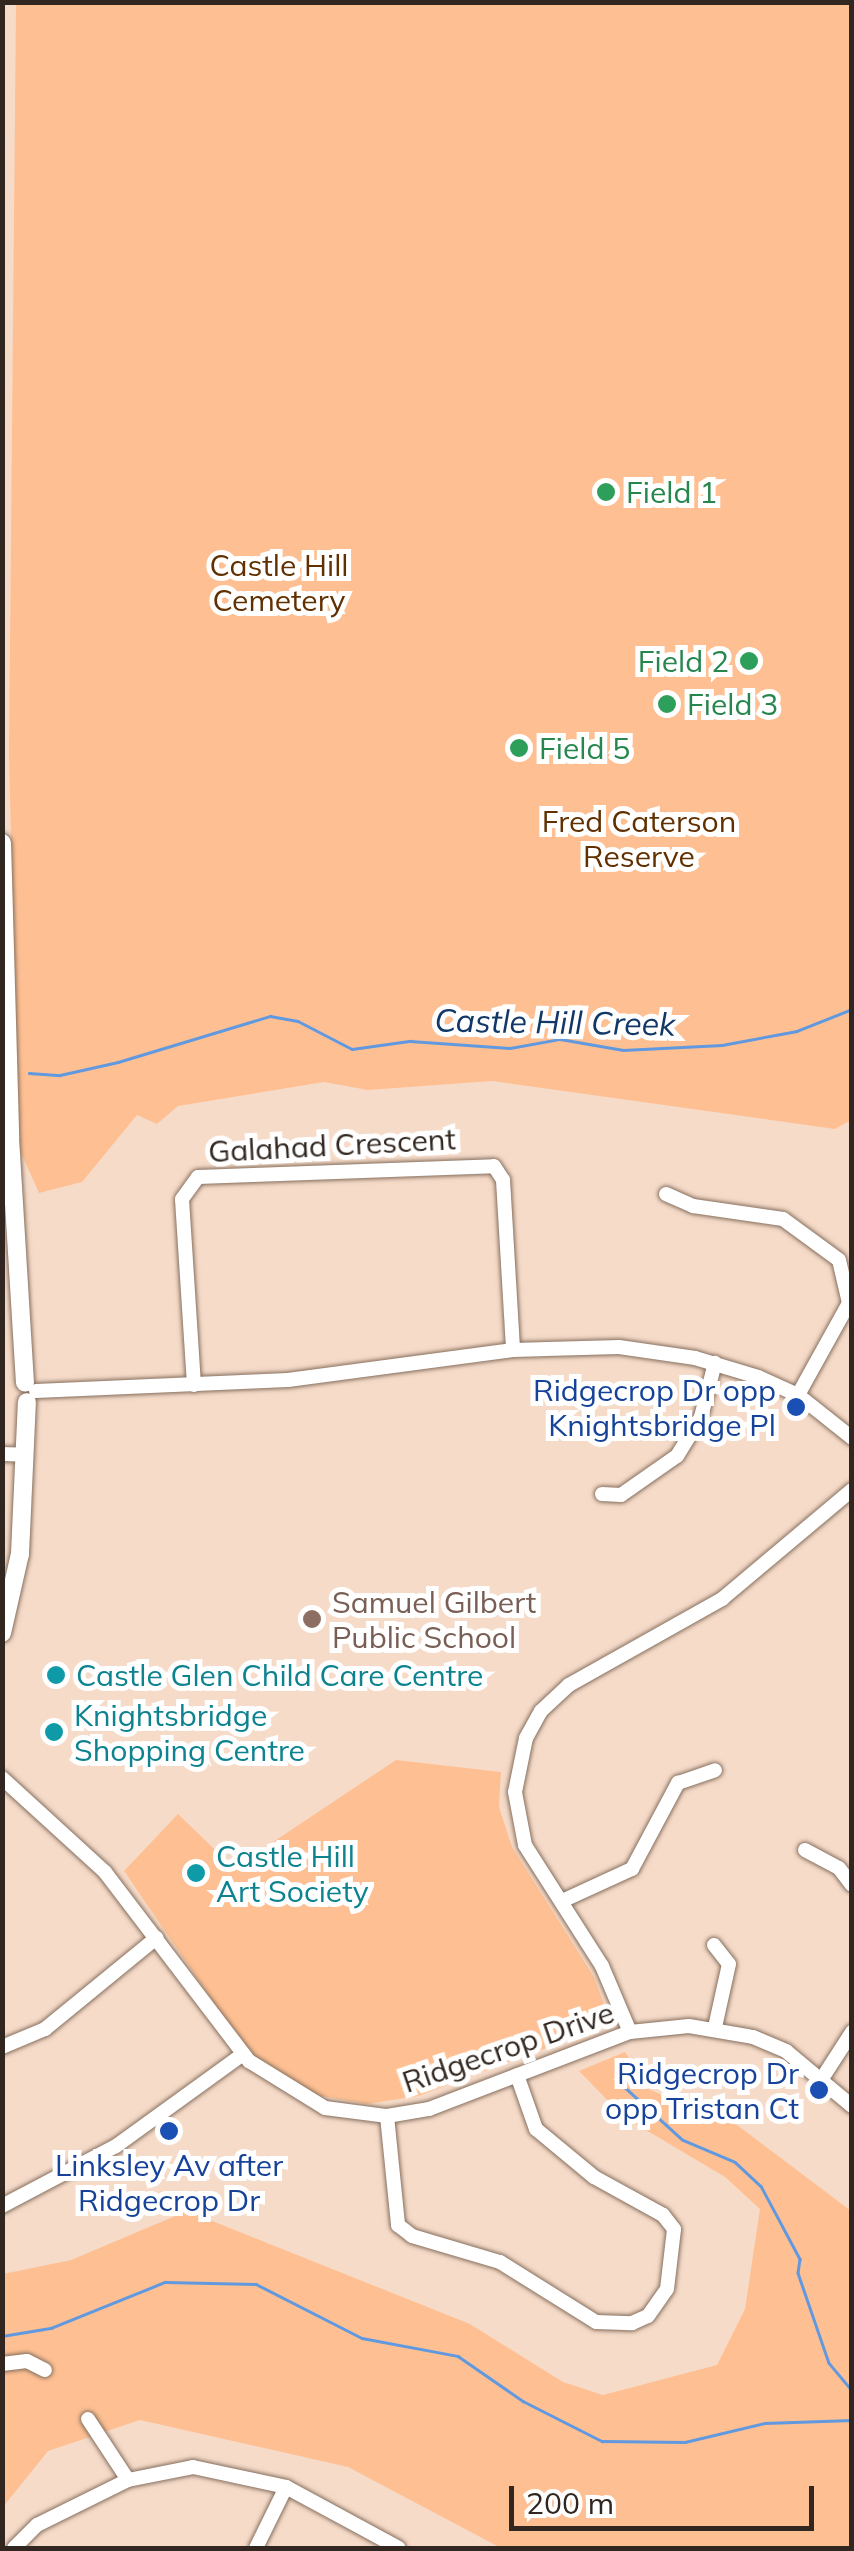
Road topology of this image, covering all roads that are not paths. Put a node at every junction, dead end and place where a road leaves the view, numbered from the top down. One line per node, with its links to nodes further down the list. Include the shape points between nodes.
1 (2, 843): 7 (main road, via 10,1138)
2 (666, 1194): 3 (street, via 693,1206 782,1219 838,1260)
3 (850, 1303): 8 (street)
4 (513, 1350): 5 (street, via 618,1346); 6 (street, via 288,1380); 6 (street, Galahad Crescent, via 503,1180 494,1166 198,1177 182,1199)
5 (715, 1364): 8 (street); 13 (street, via 701,1416 677,1456 622,1495)
6 (194, 1385): 7 (street)
7 (29, 1392): 11 (main road)
8 (798, 1395): 9 (street)
9 (852, 1438)
10 (2, 1454): 11 (street)
11 (26, 1454): 14 (main road, via 20,1554)
12 (852, 1490): 19 (street, via 722,1599 569,1685 541,1711 518,1766 518,1820)
13 (602, 1494)
14 (2, 1633)
15 (715, 1770): 19 (street, via 678,1783 632,1868)
16 (2, 1778): 20 (street, Ridgecrop Drive, via 72,1836)
17 (805, 1850): 18 (street, via 839,1868)
18 (852, 1886)
19 (562, 1901): 23 (street, via 602,1966)
20 (156, 1938): 25 (street, via 46,2029); 26 (street, Ridgecrop Drive)
21 (714, 1945): 22 (street, via 729,1964)
22 (715, 2028): 23 (street, Ridgecrop Drive); 28 (street, Ridgecrop Drive, via 786,2051)
23 (630, 2032): 27 (street, Ridgecrop Drive)
24 (852, 2032): 28 (street)
25 (2, 2047)
26 (244, 2054): 30 (street, Ridgecrop Drive, via 298,2097); 31 (street, via 116,2146)
27 (517, 2076): 30 (street, Ridgecrop Drive, via 430,2110); 30 (street, via 536,2129 594,2178 663,2215 674,2229 668,2289 648,2316 632,2323 596,2322 500,2262 412,2236 398,2225)
28 (823, 2077): 29 (street, Ridgecrop Drive)
29 (852, 2106)
30 (388, 2116)
31 (2, 2206)
32 (2, 2364): 33 (street, via 27,2361)
33 (45, 2370)
34 (88, 2419): 35 (street)
35 (128, 2480): 36 (street, via 193,2467); 37 (street, via 37,2525)
36 (286, 2487): 38 (street); 39 (street)
37 (14, 2548)
38 (256, 2548)
39 (399, 2548)

